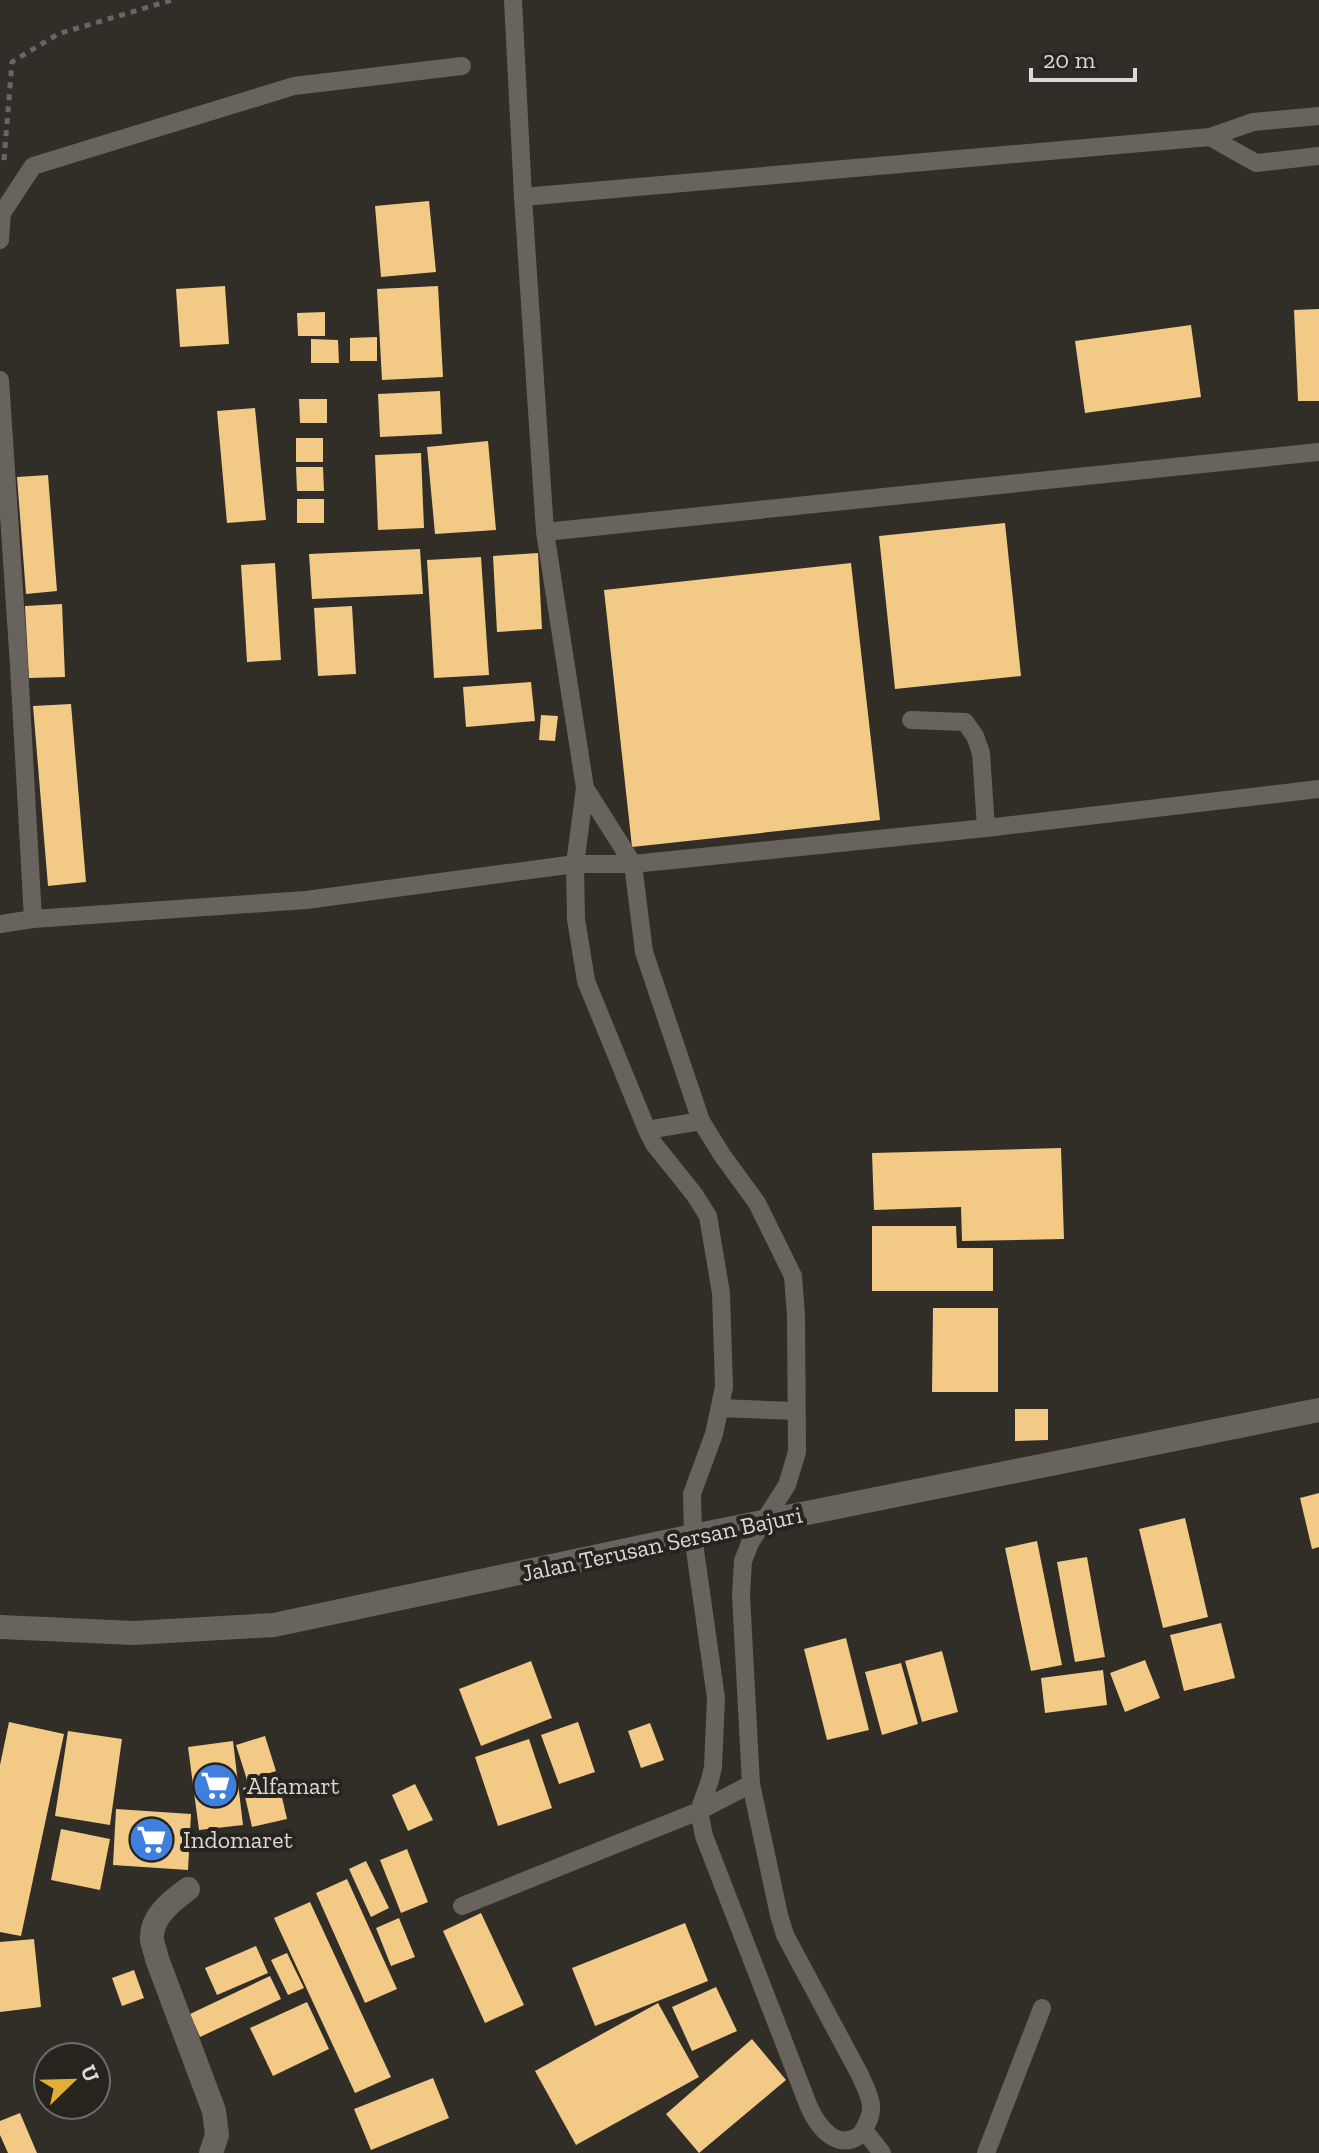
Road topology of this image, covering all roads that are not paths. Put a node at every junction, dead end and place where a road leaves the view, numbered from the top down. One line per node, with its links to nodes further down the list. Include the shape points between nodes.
1 (513, 0): 6 (lane)
2 (462, 66): 7 (lane, via 294,86 33,166)
3 (1319, 116): 4 (lane, via 1253,122)
4 (1210, 137): 5 (lane, via 1256,163); 6 (lane)
5 (1319, 156)
6 (523, 197): 11 (lane)
7 (2, 213): 8 (lane)
8 (0, 240)
9 (0, 380): 18 (lane)
10 (1319, 452): 11 (lane)
11 (545, 532): 13 (lane)
12 (911, 720): 15 (lane, via 965,722 975,736)
13 (585, 788): 16 (lane); 17 (lane)
14 (1319, 789): 15 (lane)
15 (986, 828): 17 (lane)
16 (575, 864): 17 (lane); 18 (lane, via 306,900); 21 (lane, via 576,919 586,981)
17 (633, 864): 20 (lane, via 644,952)
18 (33, 919): 19 (lane)
19 (0, 924)
20 (701, 1121): 21 (lane); 24 (lane, via 757,1203 793,1276)
21 (647, 1130): 22 (lane, via 708,1216 721,1293 725,1368)
22 (720, 1408): 24 (lane); 26 (lane, via 692,1494)
23 (1319, 1410): 25 (main road, Jalan Terusan Sersan Bajuri)
24 (796, 1411): 25 (lane, via 793,1469)
25 (763, 1522): 26 (main road, Jalan Terusan Sersan Bajuri); 28 (lane, via 743,1561 741,1595)
26 (693, 1536): 27 (main road, Jalan Terusan Sersan Bajuri, via 274,1625 134,1633); 29 (lane, via 716,1698 713,1767)
27 (0, 1627)
28 (751, 1784): 29 (lane); 33 (lane, via 785,1935 868,2093 871,2106)
29 (699, 1811): 31 (lane); 33 (lane, via 704,1836 818,2127 833,2142 845,2145)
30 (188, 1889): 34 (main road, via 156,1920 152,1939 214,2111 217,2135)
31 (462, 1906)
32 (1042, 2008): 36 (lane)
33 (864, 2130): 35 (lane)
34 (211, 2153)
35 (882, 2153)
36 (986, 2153)

